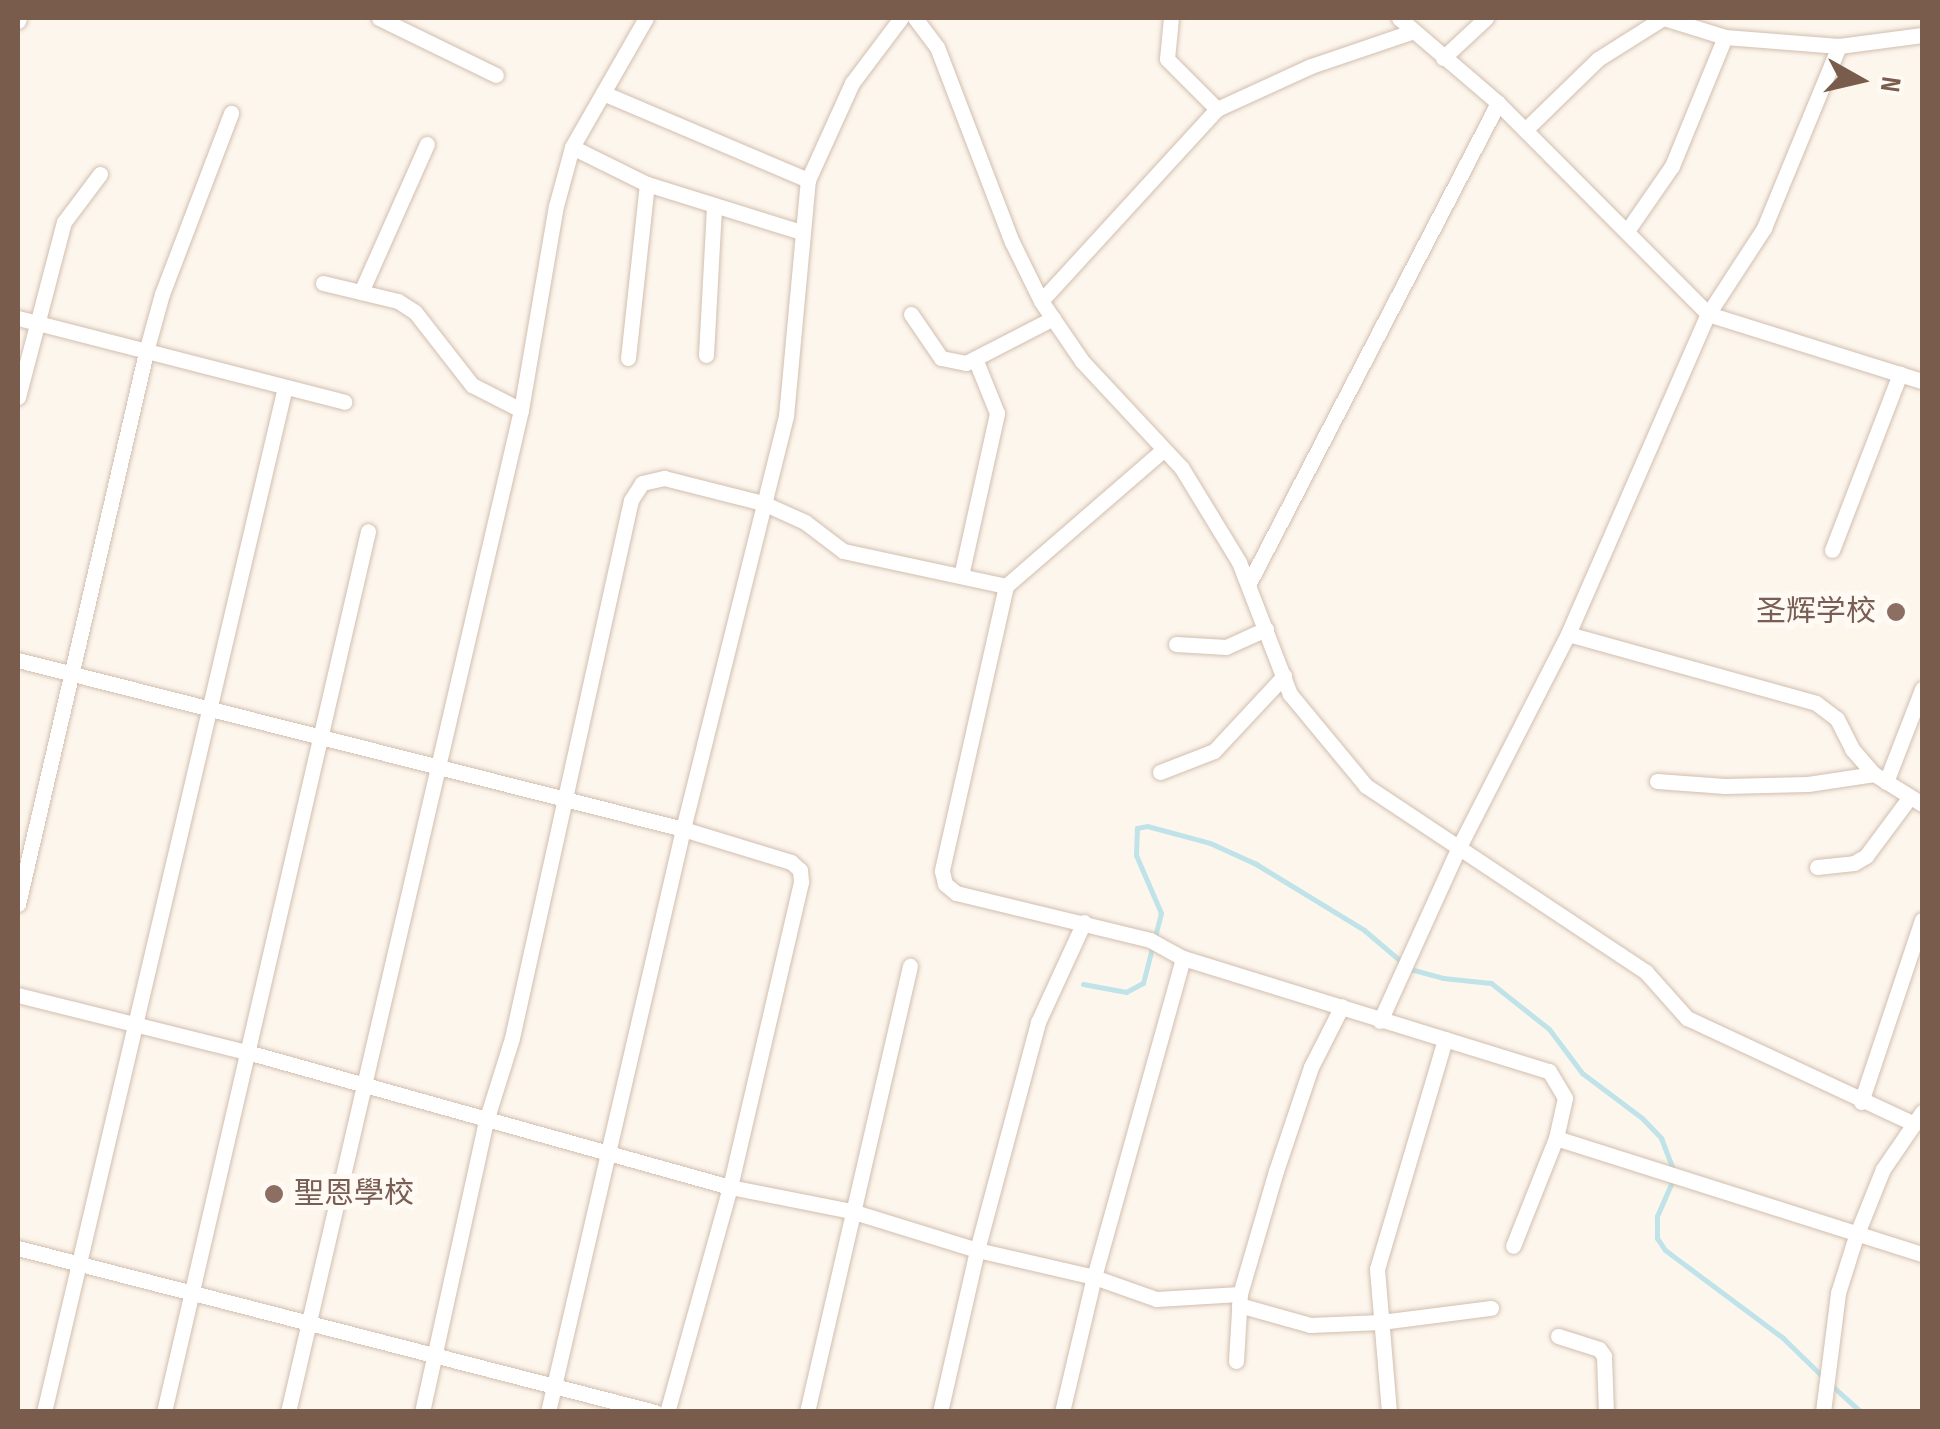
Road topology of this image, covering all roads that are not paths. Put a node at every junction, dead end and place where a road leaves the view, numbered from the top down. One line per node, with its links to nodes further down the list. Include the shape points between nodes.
1 (379, 18): 14 (street)
2 (646, 18): 15 (street)
3 (901, 18): 23 (street, via 852,83)
4 (915, 18): 30 (street, via 937,46 1012,242)
5 (1171, 18): 17 (street, via 1167,59)
6 (1398, 18): 9 (street)
7 (1486, 18): 13 (street)
8 (1663, 18): 11 (street); 19 (street, via 1598,59)
9 (1411, 32): 13 (street); 17 (street, via 1311,66)
10 (1922, 35): 12 (street)
11 (1724, 37): 12 (street); 26 (street, via 1672,166)
12 (1839, 46): 32 (street, via 1764,228)
13 (1443, 58): 16 (street)
14 (496, 75)
15 (603, 93): 21 (street); 23 (street)
16 (1498, 103): 19 (street); 51 (street)
17 (1216, 109): 30 (street)
18 (231, 113): 36 (street)
19 (1526, 130): 26 (street)
20 (427, 144): 29 (street)
21 (572, 147): 24 (street); 45 (street)
22 (100, 174): 35 (street, via 64,222)
23 (808, 180): 27 (street)
24 (647, 184): 25 (street); 38 (street)
25 (714, 205): 27 (street); 37 (street)
26 (1627, 231): 32 (street)
27 (801, 232): 47 (street, via 786,416)
28 (323, 283): 29 (street)
29 (361, 292): 45 (street, via 415,312 472,385)
30 (1042, 301): 34 (street)
31 (911, 314): 39 (street, via 942,358)
32 (1708, 314): 40 (street); 54 (street)
33 (18, 318): 35 (street)
34 (1053, 318): 39 (street); 46 (street, via 1082,362)
35 (36, 323): 36 (street); 43 (street)
36 (147, 348): 42 (street); 57 (street)
37 (706, 355)
38 (628, 358)
39 (976, 361): 50 (street, via 996,413)
40 (1900, 374): 41 (street); 49 (street)
41 (1922, 380)
42 (285, 387): 44 (street); 60 (street)
43 (18, 397)
44 (344, 402)
45 (521, 410): 62 (street)
46 (1164, 450): 51 (street, via 1181,467); 52 (street)
47 (763, 503): 50 (street, via 806,522 843,552); 66 (street, via 664,478 642,483 631,500); 68 (street)
48 (368, 531): 61 (street)
49 (1832, 550)
50 (960, 576): 52 (street)
51 (1249, 584): 53 (street)
52 (1006, 586): 73 (street, via 942,871 945,884)
53 (1266, 629): 55 (street, via 1226,647); 58 (street)
54 (1568, 634): 64 (street, via 1816,703); 69 (street)
55 (1176, 644)
56 (18, 660): 57 (street)
57 (72, 674): 60 (street); 71 (street)
58 (1284, 676): 63 (street, via 1214,751); 69 (street, via 1290,694 1366,786)
59 (1922, 689): 64 (street)
60 (209, 708): 61 (street); 79 (street)
61 (320, 737): 62 (street); 81 (street)
62 (438, 767): 66 (street); 82 (street)
63 (1160, 772)
64 (1880, 778): 65 (street, via 1725,786); 67 (street)
65 (1657, 781)
66 (566, 800): 68 (street); 85 (street, via 512,1038)
67 (1916, 801): 70 (street, via 1866,856)
68 (683, 829): 87 (street); 88 (street, via 800,870)
69 (1460, 847): 78 (street); 83 (street, via 1646,972 1687,1018)
70 (1817, 866)
71 (18, 904)
72 (1922, 920): 83 (street)
73 (1084, 922): 74 (street, via 1150,940); 93 (street, via 1038,1022)
74 (1183, 958): 77 (street); 96 (street)
75 (910, 966): 89 (street)
76 (18, 996): 79 (street)
77 (1342, 1006): 78 (street); 98 (street, via 1312,1067)
78 (1380, 1021): 80 (street)
79 (135, 1024): 81 (street); 95 (street)
80 (1444, 1039): 86 (street, via 1549,1071 1565,1098); 100 (street, via 1377,1269)
81 (247, 1052): 82 (street); 97 (street)
82 (364, 1087): 85 (street); 101 (street)
83 (1862, 1102): 84 (street)
84 (1918, 1118): 90 (street, via 1884,1169)
85 (486, 1121): 87 (street); 103 (street)
86 (1556, 1138): 90 (street); 91 (street)
87 (610, 1152): 88 (street); 105 (street)
88 (730, 1186): 89 (street); 113 (street)
89 (851, 1211): 93 (street); 114 (street)
90 (1856, 1236): 94 (street); 106 (street, via 1838,1293)
91 (1513, 1246)
92 (18, 1248): 95 (street)
93 (977, 1250): 96 (street); 115 (street)
94 (1922, 1254)
95 (79, 1264): 97 (street); 107 (street)
96 (1094, 1277): 98 (street, via 1156,1300); 116 (street)
97 (191, 1293): 101 (street); 108 (street)
98 (1239, 1300): 100 (street, via 1310,1325); 104 (street)
99 (1491, 1308): 100 (street)
100 (1381, 1322): 117 (street)
101 (309, 1323): 103 (street); 109 (street)
102 (1558, 1336): 118 (street, via 1604,1356)
103 (433, 1354): 105 (street); 110 (street)
104 (1236, 1360)
105 (554, 1386): 111 (street); 112 (street)
106 (1823, 1407)
107 (44, 1412)
108 (164, 1412)
109 (288, 1412)
110 (422, 1412)
111 (548, 1412)
112 (655, 1412)
113 (667, 1412)
114 (808, 1412)
115 (940, 1412)
116 (1062, 1412)
117 (1389, 1412)
118 (1606, 1412)

